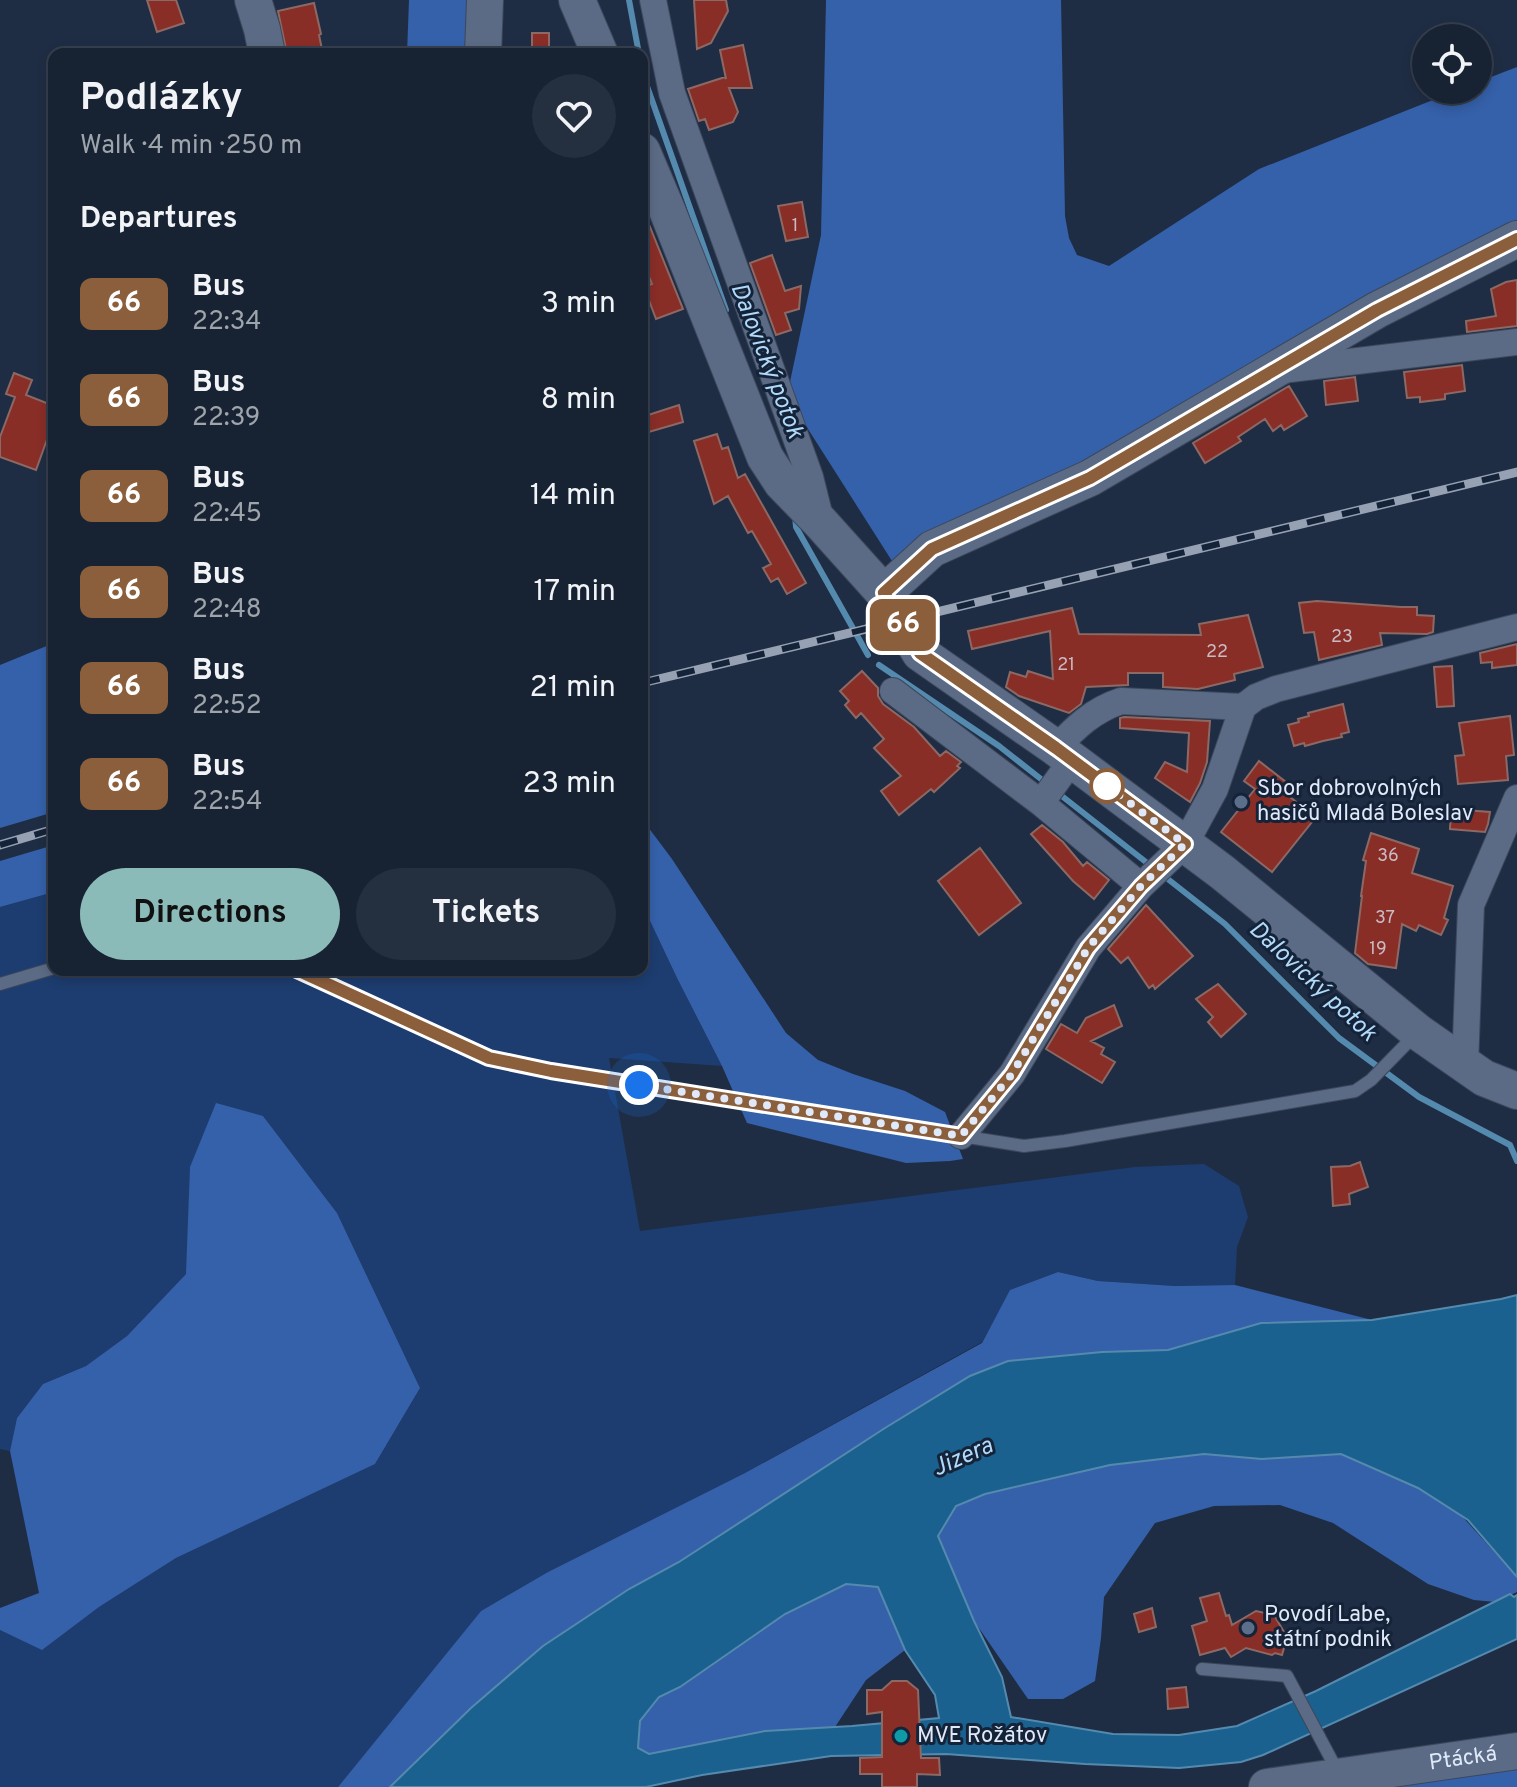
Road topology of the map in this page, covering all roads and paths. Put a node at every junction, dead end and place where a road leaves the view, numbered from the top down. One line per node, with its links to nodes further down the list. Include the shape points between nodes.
1 (253, 0): 5 (main road)
2 (485, 0): 6 (main road)
3 (577, 0): 7 (main road)
4 (653, 0): 12 (street, via 672,93 810,477)
5 (266, 48)
6 (483, 48)
7 (597, 48)
8 (648, 165): 12 (main road, via 765,457)
9 (1517, 239): 11 (main road)
10 (1517, 342): 11 (street)
11 (1272, 371): 13 (main road, via 1090,478 932,549)
12 (803, 505): 13 (main road)
13 (884, 593): 17 (main road, via 920,653)
14 (1517, 627): 16 (street, via 1276,689)
15 (893, 691): 19 (street)
16 (1243, 707): 17 (street, via 1121,701 1083,720); 20 (street, via 1215,789)
17 (1064, 754): 19 (street); 20 (main road)
18 (1517, 798): 26 (street, via 1471,905)
19 (1041, 803): 21 (street)
20 (1185, 844): 21 (street); 25 (main road)
21 (1141, 886): 28 (street, via 1088,948 1012,1074)
22 (48, 970): 24 (lane)
23 (310, 976): 28 (lane, via 489,1058)
24 (0, 984)
25 (1418, 1032): 26 (main road); 28 (lane, via 1355,1091 1024,1146)
26 (1465, 1066): 27 (main road)
27 (1517, 1091)
28 (961, 1136)
29 (1202, 1669): 31 (lane, via 1287,1676)
30 (1517, 1751): 31 (main road, Ptácká)
31 (1341, 1777): 32 (main road, Ptácká)
32 (1267, 1787)

